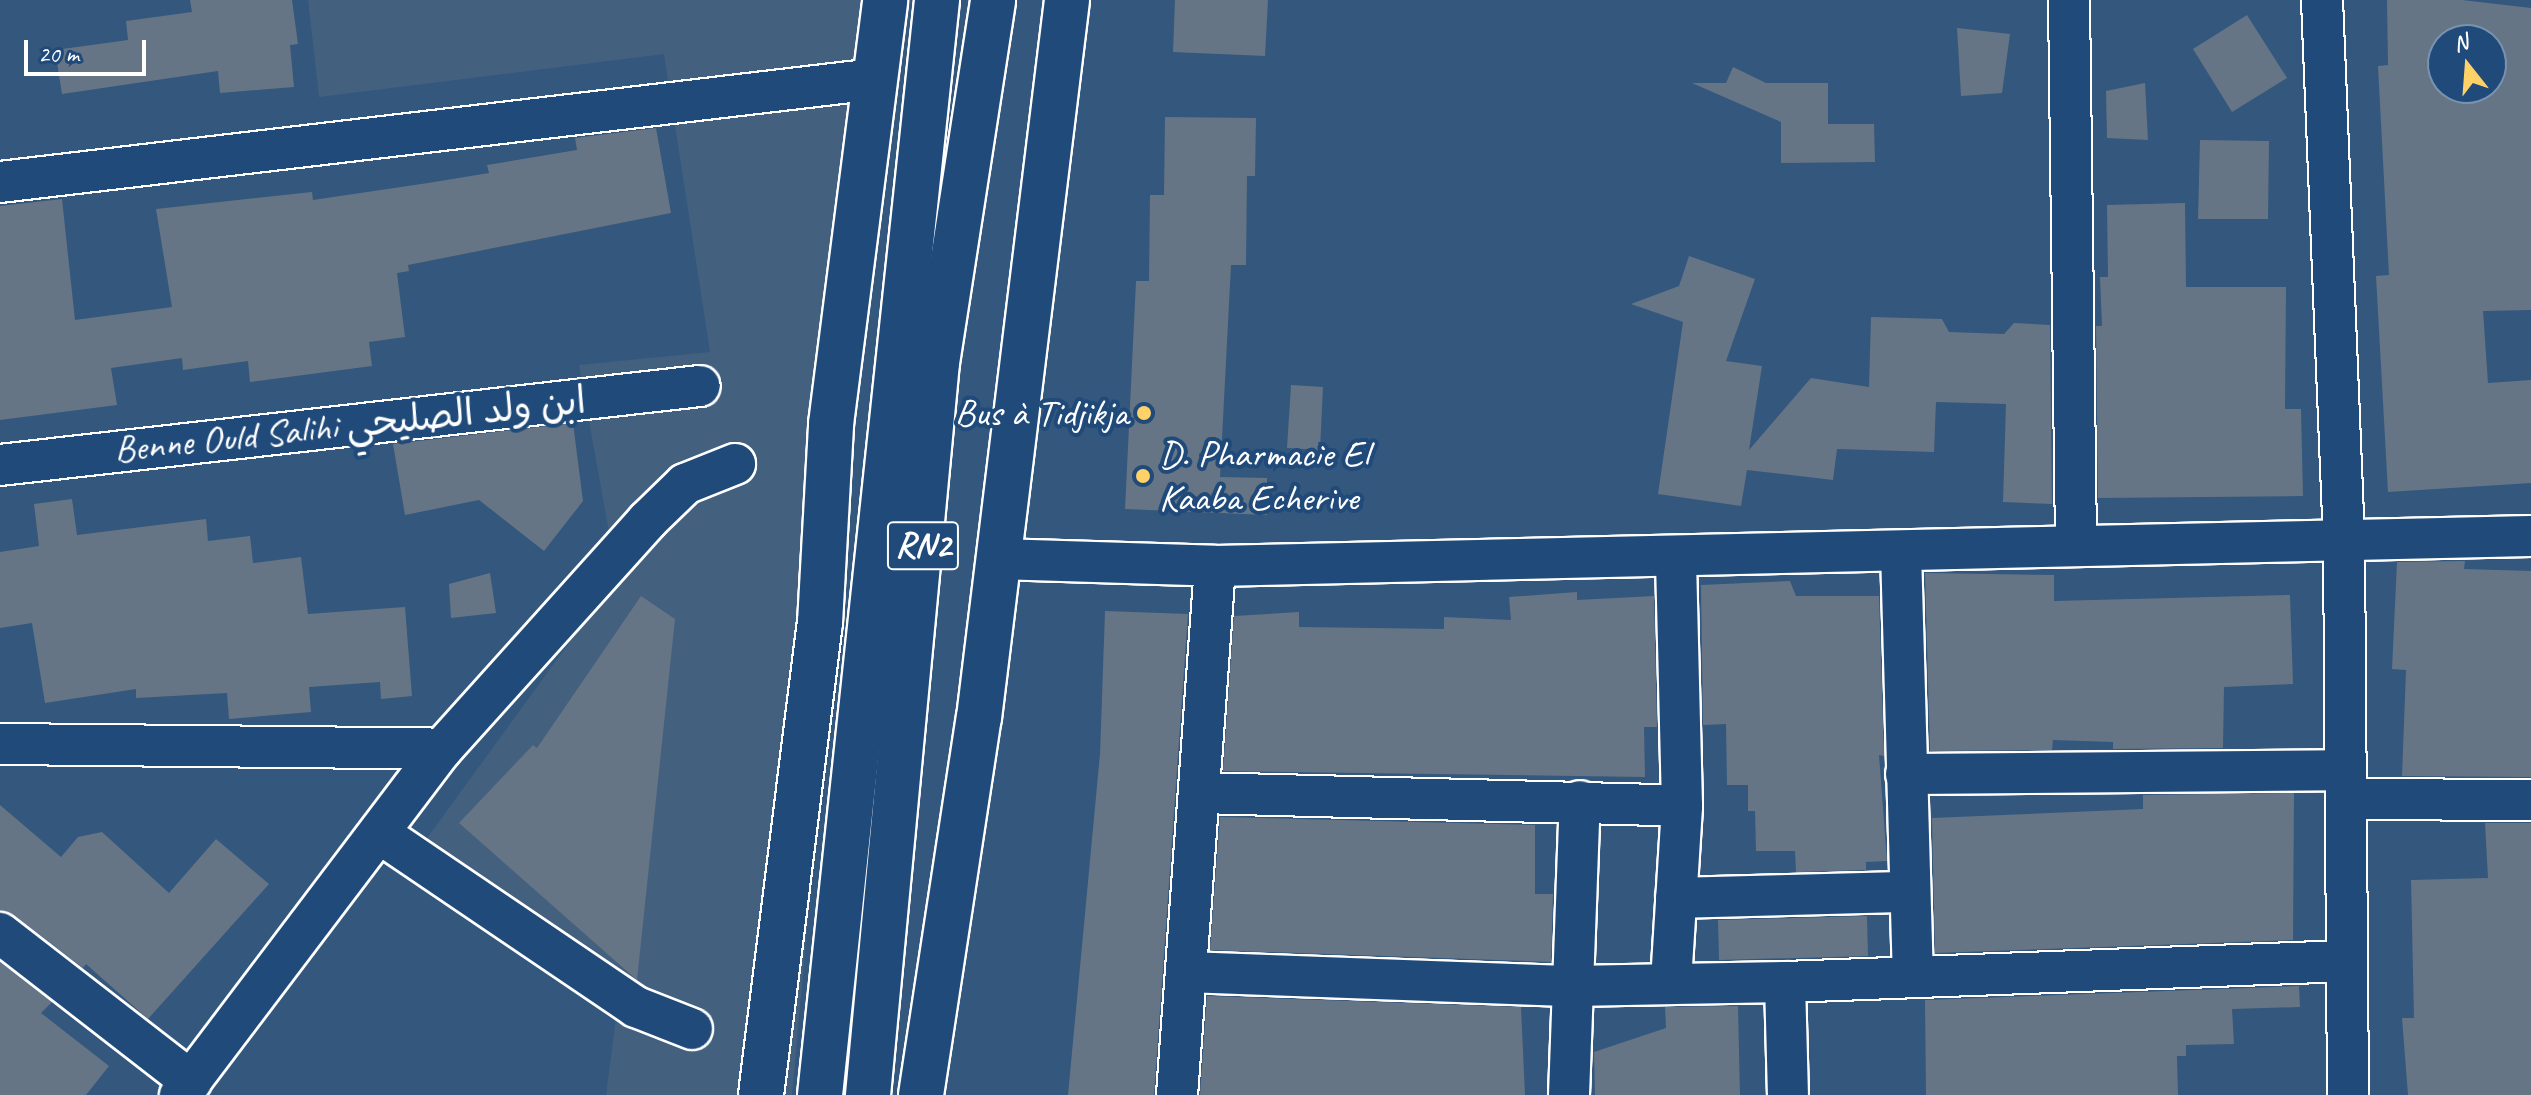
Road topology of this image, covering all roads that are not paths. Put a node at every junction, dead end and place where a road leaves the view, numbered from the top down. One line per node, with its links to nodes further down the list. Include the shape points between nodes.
1 (885, 0): 7 (highway)
2 (937, 0): 40 (highway, RN2)
3 (993, 0): 41 (highway, RN2, via 937,363)
4 (1067, 0): 17 (highway)
5 (2069, 0): 14 (street)
6 (2322, 0): 13 (street)
7 (876, 79): 8 (street); 39 (highway, via 831,424 820,623)
8 (0, 182)
9 (700, 386): 11 (street, Benne Ould Salihi ابن ولد الصليحي)
10 (735, 464): 20 (street, via 685,484)
11 (0, 465)
12 (2531, 536): 13 (street)
13 (2344, 541): 14 (street); 22 (street)
14 (2076, 543): 15 (street)
15 (1901, 551): 16 (street); 21 (street)
16 (1676, 556): 18 (street); 26 (street)
17 (998, 559): 18 (street); 42 (highway)
18 (1215, 566): 23 (street)
19 (0, 744): 20 (street)
20 (442, 749): 27 (street)
21 (1906, 774): 22 (street); 28 (street)
22 (2346, 785): 24 (street); 31 (street)
23 (1200, 793): 25 (street); 32 (street)
24 (2531, 800)
25 (1580, 801): 26 (street); 36 (street)
26 (1682, 806): 29 (street)
27 (379, 833): 37 (street, via 636,1007); 38 (street)
28 (1910, 892): 29 (street); 33 (street)
29 (1676, 898): 34 (street)
30 (0, 933): 38 (street)
31 (2347, 961): 33 (street); 46 (street)
32 (1186, 972): 36 (street); 43 (street)
33 (1913, 975): 35 (street)
34 (1671, 982): 35 (street); 36 (street)
35 (1785, 982): 45 (street)
36 (1573, 986): 44 (street)
37 (692, 1029)
38 (185, 1088)
39 (761, 1095)
40 (820, 1095)
41 (868, 1095)
42 (921, 1095)
43 (1177, 1095)
44 (1569, 1095)
45 (1788, 1095)
46 (2348, 1095)

